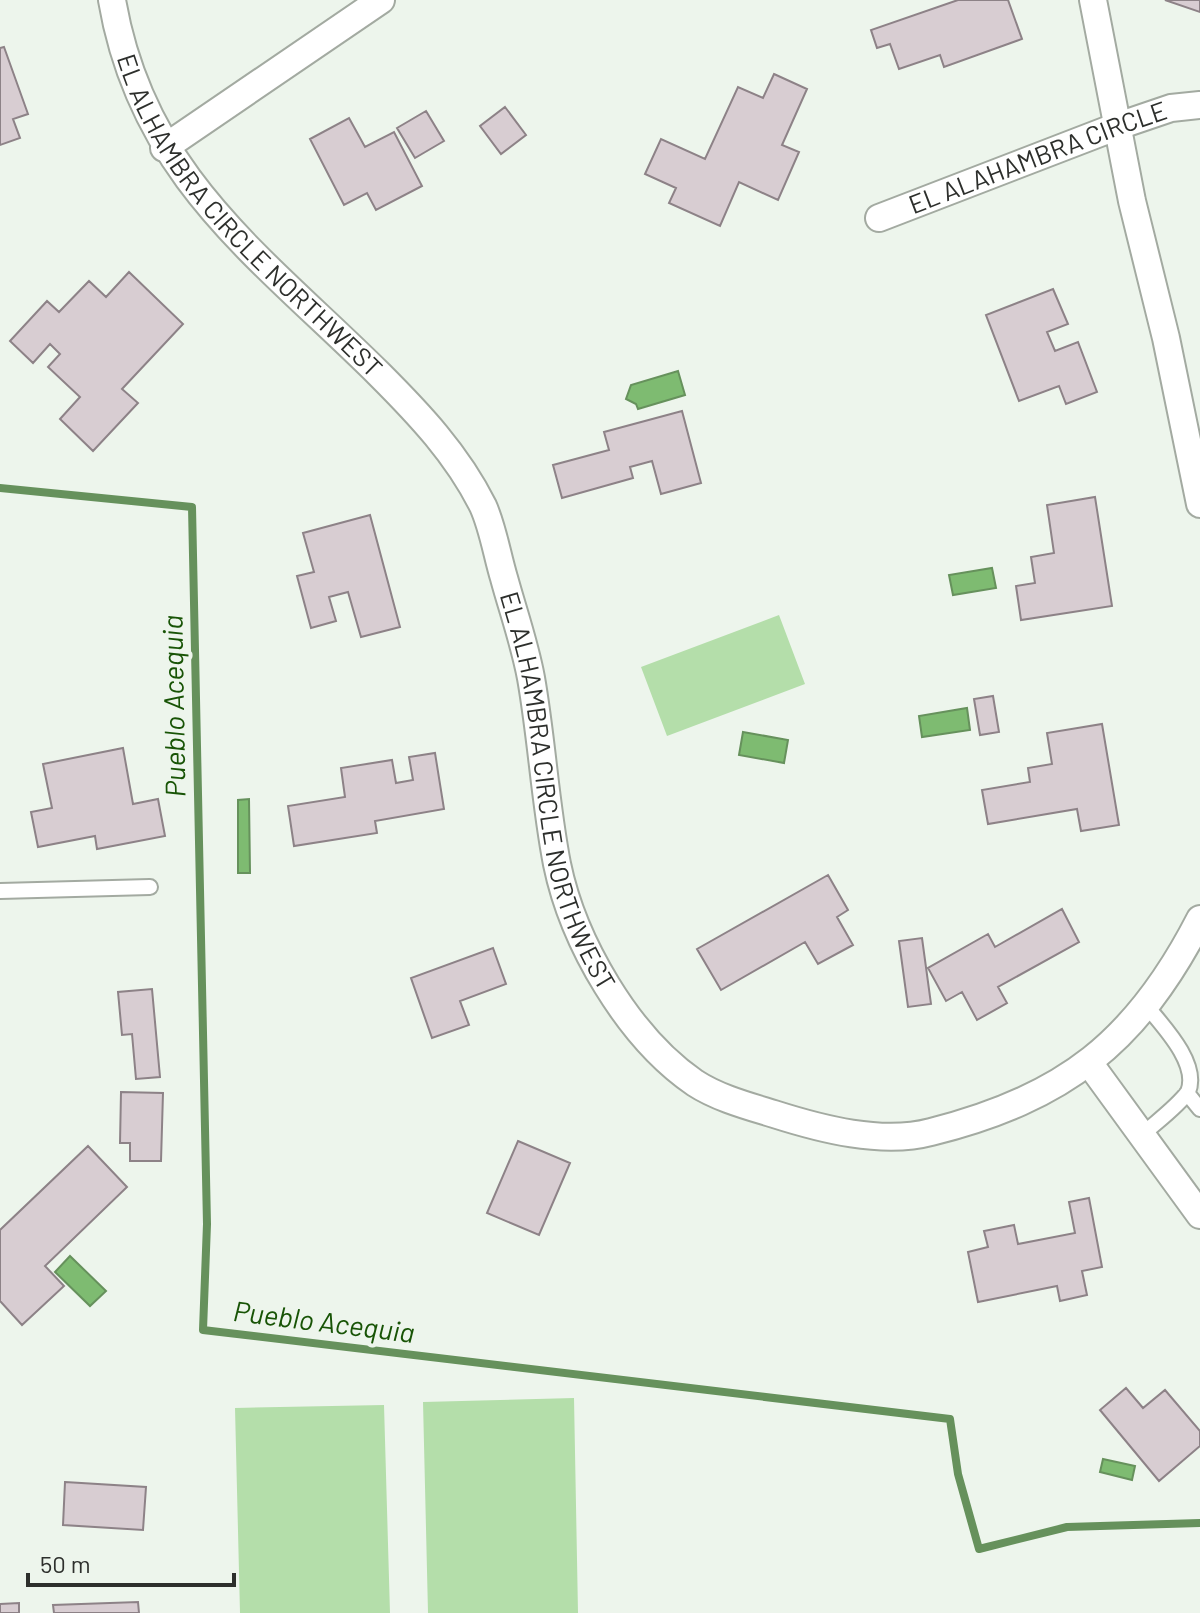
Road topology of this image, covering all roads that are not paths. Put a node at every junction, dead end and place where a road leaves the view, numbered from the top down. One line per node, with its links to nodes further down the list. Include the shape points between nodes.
1 (112, 0): 6 (street, EL ALHAMBRA CIRCLE NORTHWEST, via 136,90)
2 (381, 0): 6 (street)
3 (1093, 0): 5 (street)
4 (1200, 105): 5 (street, EL ALAHAMBRA CIRCLE, via 1171,108)
5 (1118, 126): 7 (street, EL ALAHAMBRA CIRCLE); 8 (street)
6 (164, 148): 13 (street, EL ALHAMBRA CIRCLE NORTHWEST, via 199,198 238,240 437,432 484,508 531,674 557,865 568,906 620,1005 657,1047 696,1083 739,1103 805,1124 867,1134 921,1135 982,1120 1041,1094)
7 (879, 218)
8 (1200, 504)
9 (150, 887): 10 (lane)
10 (0, 891)
11 (1200, 919): 12 (street, EL ALHAMBRA CIRCLE NORTHWEST, via 1180,958)
12 (1144, 1003): 13 (street, EL ALHAMBRA CIRCLE NORTHWEST); 14 (lane, via 1190,1058 1193,1073)
13 (1090, 1064): 16 (street)
14 (1187, 1093): 15 (lane); 16 (lane)
15 (1200, 1109)
16 (1142, 1135): 17 (street)
17 (1200, 1215)

